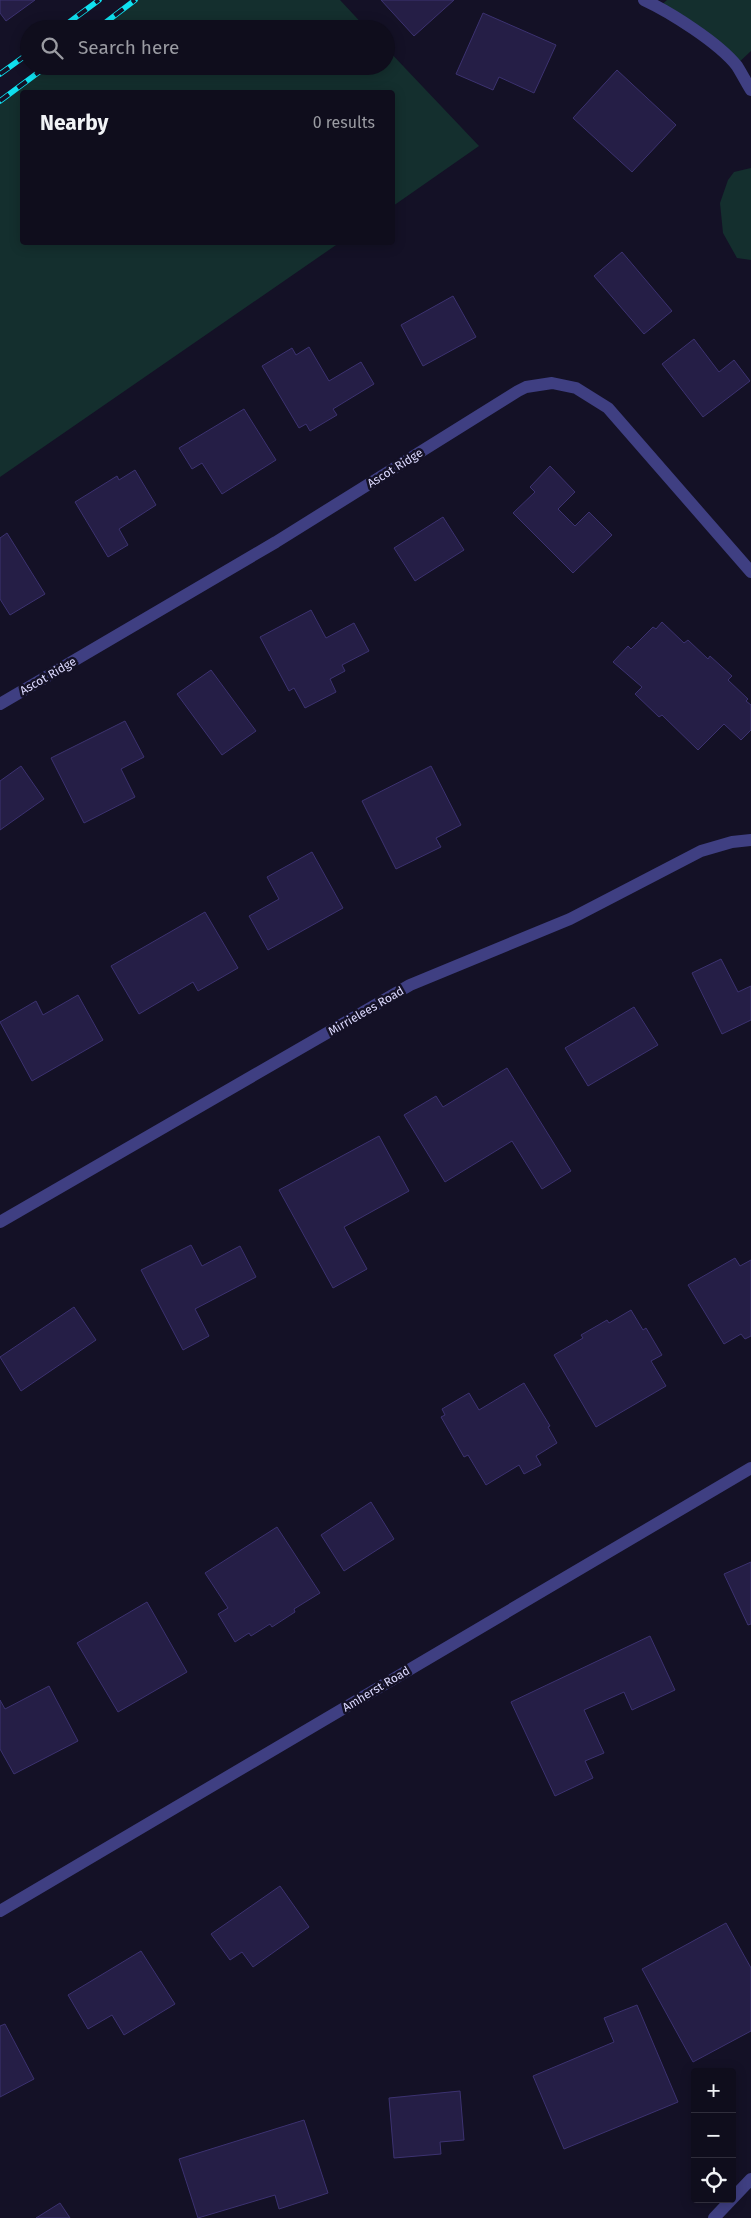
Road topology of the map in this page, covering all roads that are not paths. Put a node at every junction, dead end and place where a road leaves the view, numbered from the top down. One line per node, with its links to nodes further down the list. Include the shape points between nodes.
1 (644, 0): 2 (street, via 712,43 736,65)
2 (751, 90)
3 (751, 572): 4 (street, Ascot Ridge, via 608,408 576,388 552,383 535,385 518,391 276,542)
4 (0, 704)
5 (751, 840): 6 (street, Mirrielees Road, via 701,851 570,919 410,986)
6 (0, 1222)
7 (751, 1468): 8 (street, Amherst Road)
8 (0, 1911)
9 (751, 2179): 10 (street)
10 (714, 2218)

